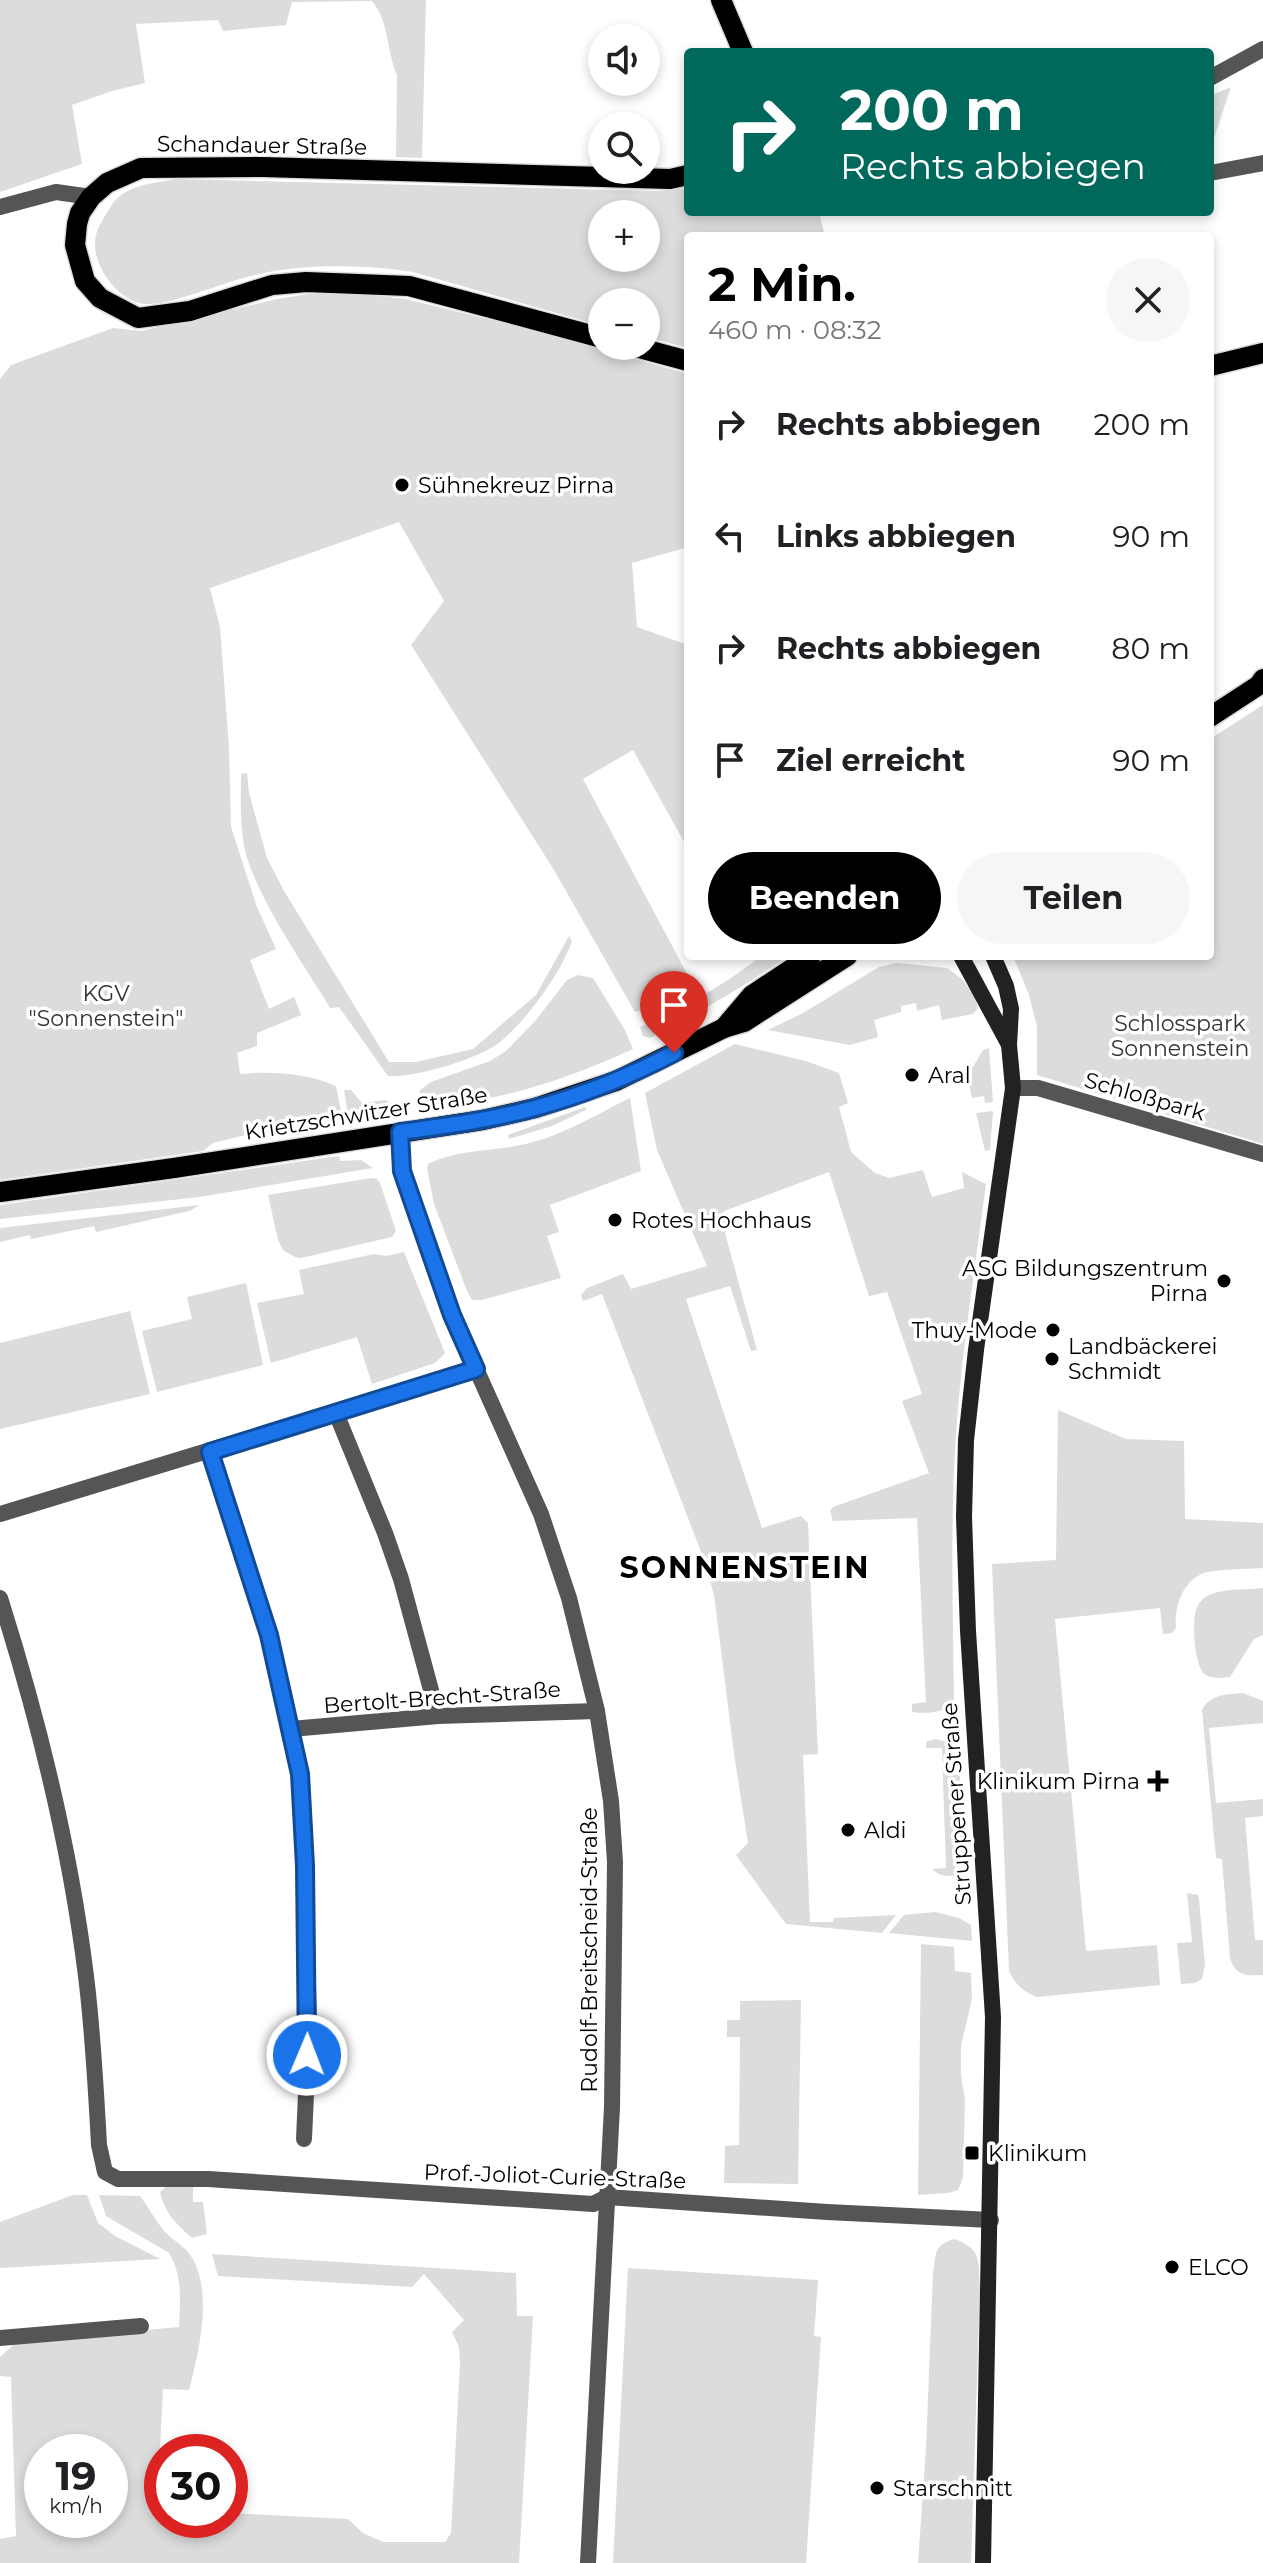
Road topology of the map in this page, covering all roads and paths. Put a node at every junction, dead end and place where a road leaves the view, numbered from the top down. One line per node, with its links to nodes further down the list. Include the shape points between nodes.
1 (721, 0): 2 (main road)
2 (741, 48)
3 (1263, 49): 4 (street)
4 (1214, 76)
5 (1263, 163): 6 (street)
6 (1214, 172)
7 (684, 176): 8 (main road, Schandauer Straße, via 141,168 107,183)
8 (91, 197): 9 (street, via 56,192); 10 (main road, via 80,213 75,245 85,281 100,298 138,318 190,311 272,285 306,282 409,286)
9 (0, 207)
10 (588, 334)
11 (1263, 353): 14 (main road)
12 (660, 354): 13 (main road)
13 (684, 360)
14 (1214, 365)
15 (1263, 678): 16 (main road); 17 (main road)
16 (1214, 699)
17 (1214, 714)
18 (805, 960): 22 (main road, Krietzschwitzer Straße, via 752,995)
19 (841, 960): 22 (main road, Krietzschwitzer Straße, via 744,1022)
20 (995, 960): 23 (main road, Struppener Straße, via 1011,1009)
21 (964, 962): 23 (main road, Struppener Straße)
22 (724, 1028): 25 (main road, Krietzschwitzer Straße, via 616,1081 535,1108)
23 (1009, 1045): 24 (main road, Struppener Straße)
24 (1013, 1088): 26 (street, Schloßpark, via 1038,1088); 38 (main road, Struppener Straße, via 976,1350 964,1517 993,2017)
25 (400, 1132): 27 (main road, Krietzschwitzer Straße); 28 (street, Rudolf-Breitscheid-Straße, via 402,1171)
26 (1263, 1154)
27 (0, 1192)
28 (476, 1369): 29 (street); 33 (street, Rudolf-Breitscheid-Straße, via 541,1514)
29 (336, 1413): 30 (street); 34 (street, via 401,1579)
30 (210, 1452): 31 (street); 35 (street, via 269,1635)
31 (0, 1514)
32 (0, 1598): 37 (street, Prof.-Joliot-Curie-Straße, via 48,1764 69,1869 86,1975 105,2172 118,2179 208,2179 593,2204)
33 (597, 1711): 34 (street, Bertolt-Brecht-Straße); 37 (street, Rudolf-Breitscheid-Straße, via 615,1862)
34 (438, 1716): 35 (street, Bertolt-Brecht-Straße)
35 (291, 1729): 36 (street, via 300,1774 305,1866 309,2027)
36 (304, 2139)
37 (607, 2197): 38 (street, Prof.-Joliot-Curie-Straße); 41 (street, Rudolf-Breitscheid-Straße)
38 (991, 2220): 42 (main road, Struppener Straße)
39 (141, 2326): 40 (street)
40 (0, 2338)
41 (588, 2563)
42 (983, 2563)

